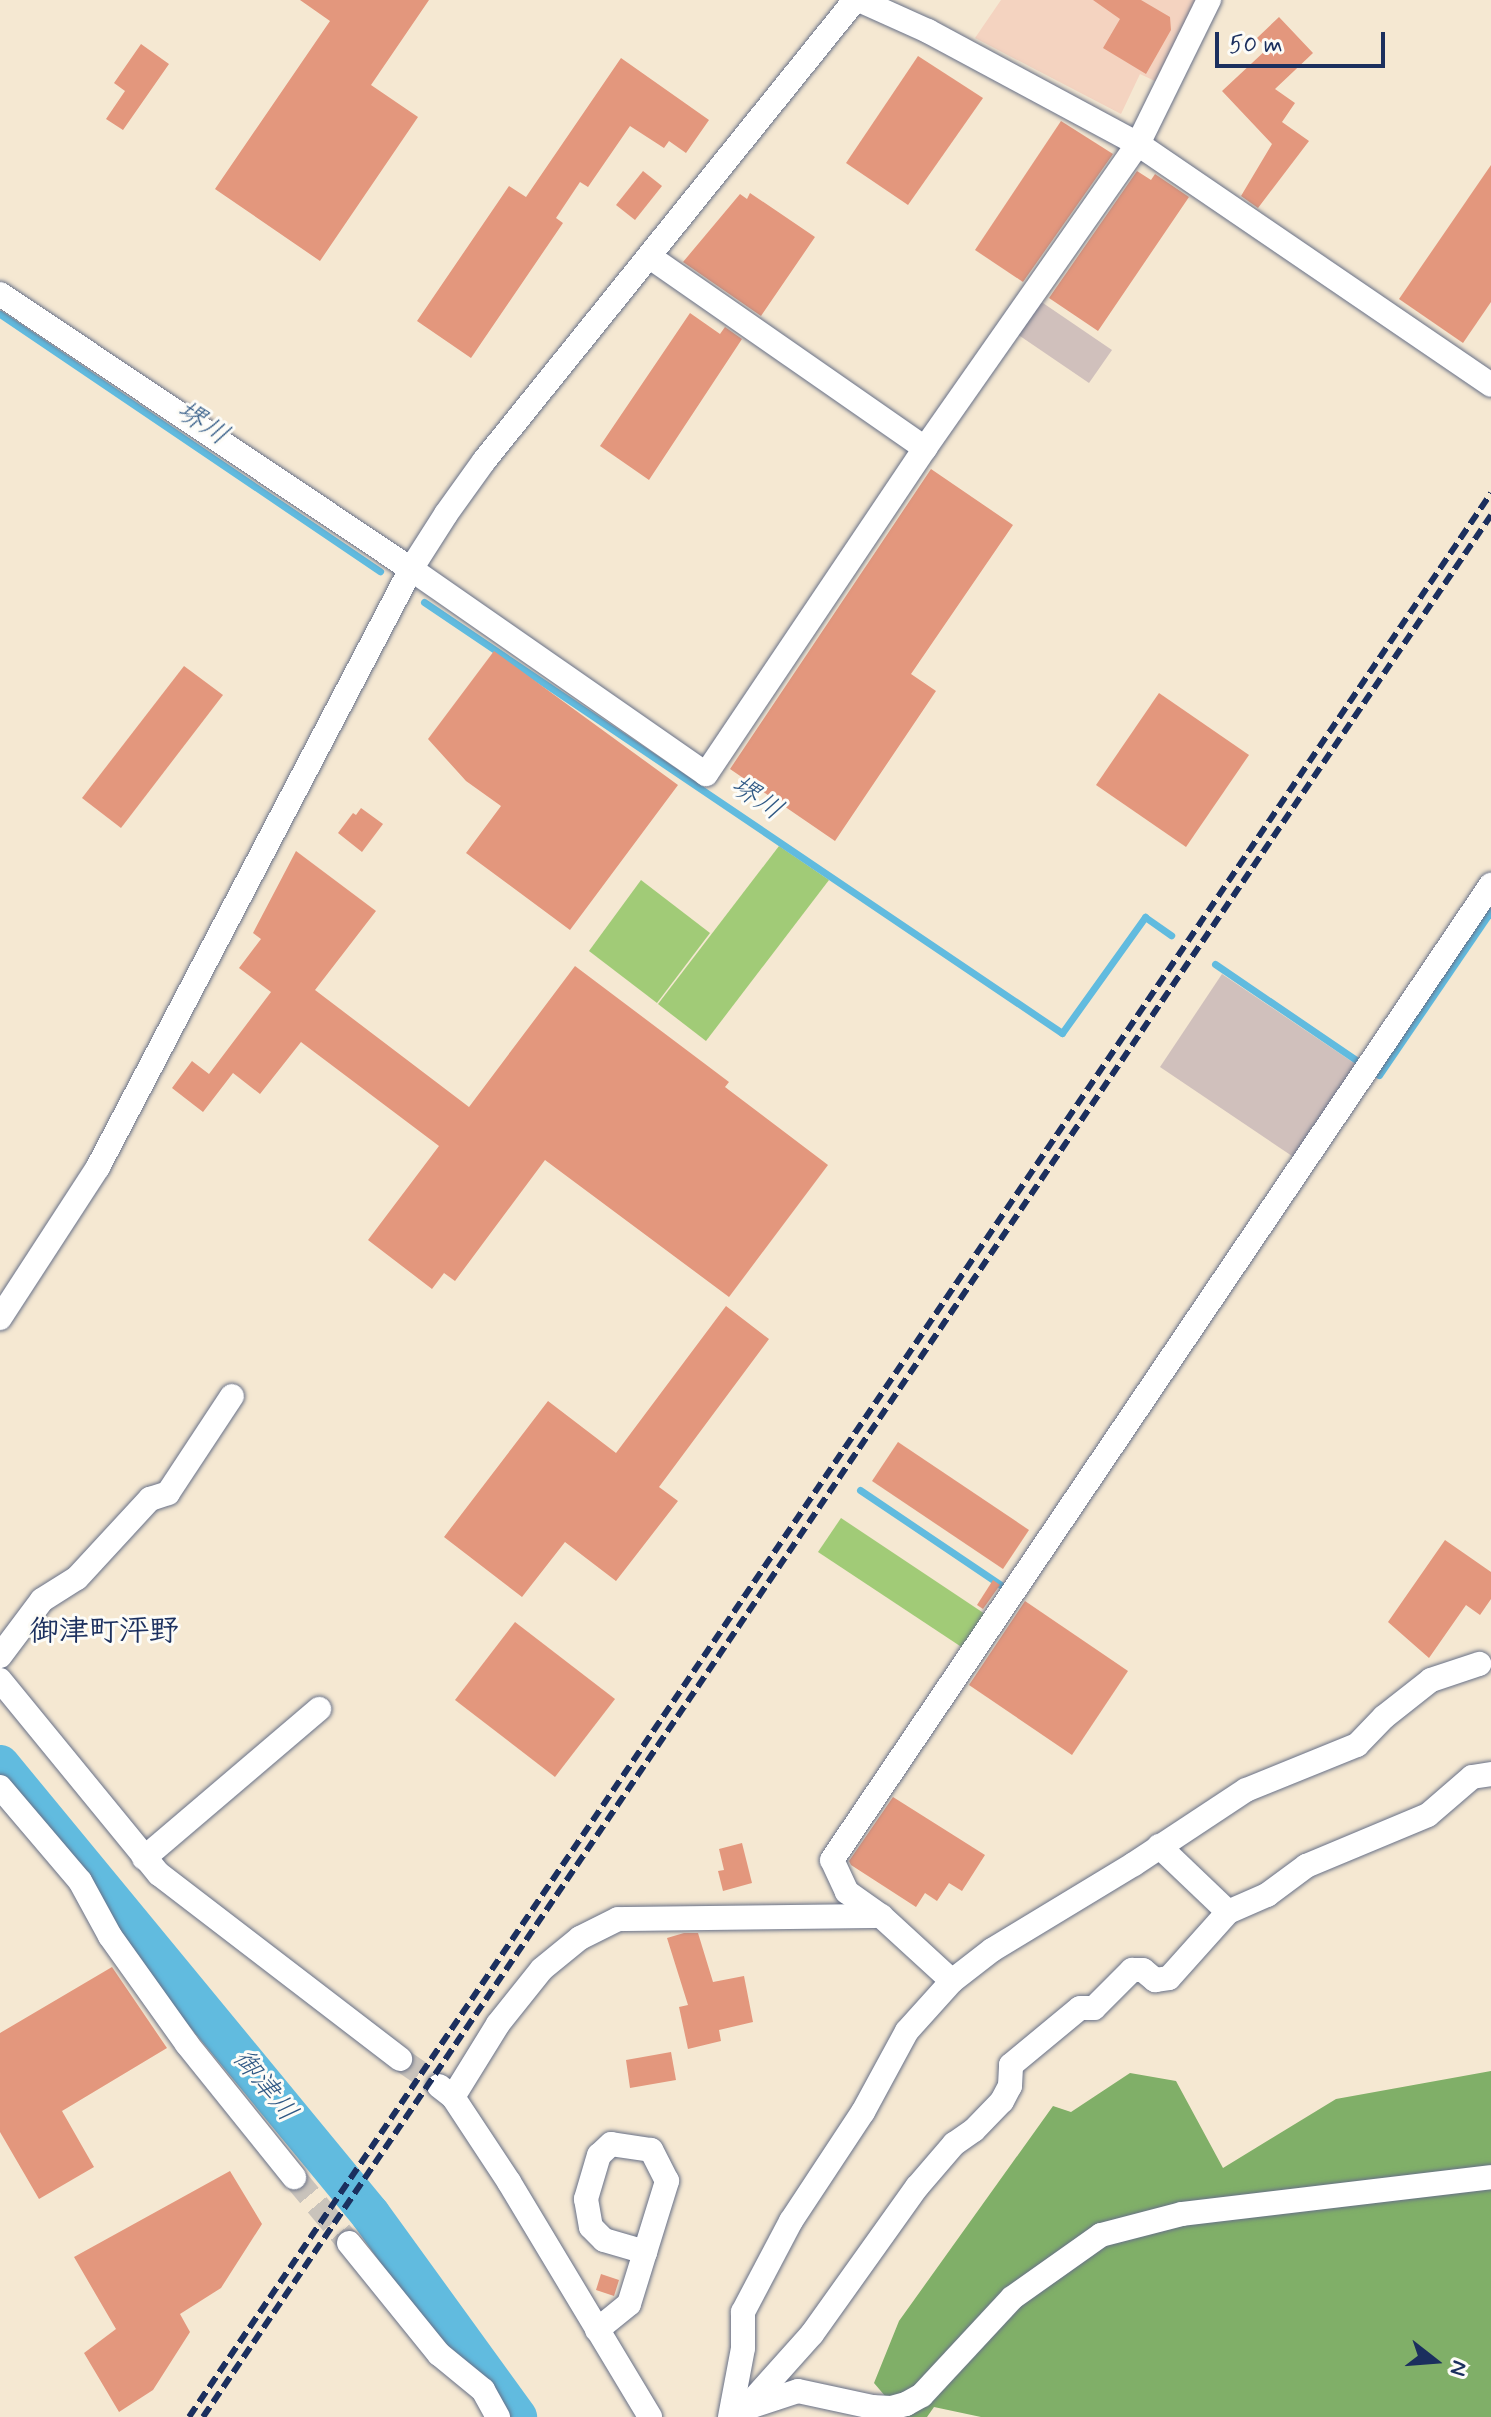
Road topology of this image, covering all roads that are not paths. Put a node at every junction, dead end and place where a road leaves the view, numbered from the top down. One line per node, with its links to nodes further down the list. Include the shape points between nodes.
1 (857, 0): 3 (street, via 928,31); 4 (street)
2 (1209, 0): 3 (street)
3 (1138, 144): 6 (street); 7 (street)
4 (650, 257): 7 (street); 8 (street, via 484,461)
5 (0, 294): 8 (street)
6 (1491, 385)
7 (925, 448): 8 (street, via 706,774)
8 (411, 569): 10 (street, via 98,1167)
9 (1491, 885): 21 (street, via 832,1860 847,1892)
10 (0, 1318)
11 (232, 1396): 12 (street, via 168,1493 150,1499 77,1578 42,1600)
12 (0, 1656)
13 (1479, 1664): 18 (street, via 1431,1680 1357,1745 1246,1790)
14 (0, 1680): 19 (street)
15 (319, 1709): 19 (street)
16 (1491, 1774): 20 (street, via 1472,1777 1428,1815 1306,1866 1267,1895)
17 (0, 1787): 24 (street, via 80,1881 110,1936 187,2044)
18 (1159, 1846): 20 (street); 22 (street, via 992,1950)
19 (144, 1858): 23 (street)
20 (1228, 1912): 30 (street, via 1169,1978 1155,1980 1143,1970 1132,1970 1094,2008 1080,2008 1011,2065 1010,2086 1002,2101 917,2187 812,2334)
21 (881, 1916): 22 (street); 28 (street, via 618,1919 580,1938 542,1969 446,2091)
22 (952, 1981): 30 (street, via 907,2031 863,2112 791,2221 743,2312)
23 (400, 2059)
24 (294, 2177)
25 (1491, 2177): 29 (street, via 1182,2214 1101,2235 1012,2298)
26 (349, 2243): 31 (street, via 439,2354 483,2390)
27 (645, 2252): 27 (street, via 604,2240 591,2227 586,2199 599,2155 611,2144 651,2150 667,2181); 28 (street, via 629,2304)
28 (597, 2330): 32 (street)
29 (909, 2410): 30 (street, via 798,2391 773,2396)
30 (737, 2415)
31 (498, 2417)
32 (650, 2417)

